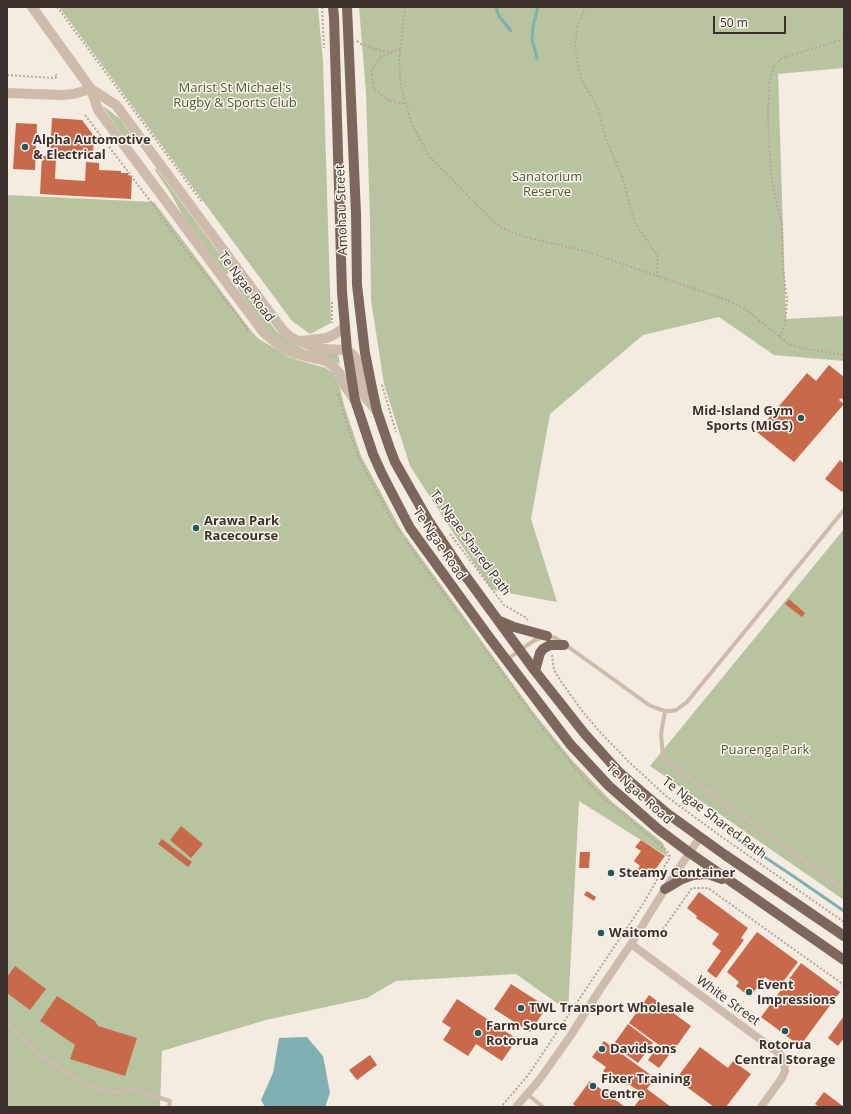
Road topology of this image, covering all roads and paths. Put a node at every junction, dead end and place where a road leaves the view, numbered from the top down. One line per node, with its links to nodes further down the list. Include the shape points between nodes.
1 (32, 7): 15 (street, Te Ngae Road)
2 (57, 7): 21 (path)
3 (333, 7): 25 (main road, Amohau Street)
4 (347, 7): 7 (main road, Amohau Street)
5 (405, 7): 11 (path)
6 (585, 7): 23 (path, via 578,24 575,47 581,79 599,110 604,134 623,178 634,221 658,257)
7 (348, 34): 9 (path); 34 (main road, Amohau Street, via 357,285)
8 (844, 39): 27 (path, via 782,58 774,66 770,80 769,149 773,188 782,225 783,270 788,300 785,324)
9 (357, 41): 10 (path); 12 (path, via 381,51)
10 (357, 48)
11 (400, 49): 12 (path); 17 (path, via 401,88)
12 (392, 52): 17 (path, via 380,58 371,72 374,89 389,101)
13 (56, 74): 14 (path, via 57,77 53,78)
14 (7, 76)
15 (91, 89): 16 (street, via 62,95); 19 (street, Te Ngae Road, via 116,105); 20 (street, Te Ngae Road, via 98,110)
16 (7, 93)
17 (406, 104): 23 (path, via 412,124 429,156 502,228)
18 (85, 115): 26 (path, via 175,236)
19 (157, 160): 20 (street); 22 (street, Te Ngae Road)
20 (143, 170): 24 (street, Te Ngae Road)
21 (202, 202)
22 (241, 274): 24 (street); 28 (street, Te Ngae Road, via 282,329)
23 (657, 275): 27 (path, via 744,308)
24 (227, 284): 33 (street, Te Ngae Road, via 264,334 281,347 296,354 326,361 333,366)
25 (345, 327): 28 (street, via 327,338); 29 (main road, Amohau Street)
26 (254, 336)
27 (780, 337): 30 (path, via 786,343 801,348)
28 (299, 342): 29 (street, Te Ngae Road, via 323,349)
29 (347, 350): 33 (main road, Amohau Street); 34 (street, Te Ngae Road, via 358,363 365,397)
30 (844, 355)
31 (380, 378): 35 (path)
32 (338, 392): 40 (path, via 358,456 390,517)
33 (356, 400): 46 (main road, Te Ngae Road, via 373,454 410,528)
34 (377, 411): 38 (main road, Te Ngae Road, via 395,462 428,520)
35 (397, 439)
36 (844, 510): 48 (lane, via 687,702 676,710)
37 (449, 533): 39 (path, Te Ngae Shared Path, via 504,605)
38 (499, 620): 41 (main road); 44 (main road, Te Ngae Road)
39 (529, 622)
40 (472, 632)
41 (547, 636): 43 (lane, via 556,638); 44 (lane, via 534,640)
42 (481, 644): 63 (path, via 537,721 580,774 599,794 667,851 670,857 639,910 554,1037)
43 (564, 644): 47 (main road, via 550,645 543,649); 48 (lane, via 649,705)
44 (520, 650): 46 (lane); 47 (main road, Te Ngae Road)
45 (550, 652): 54 (path, Te Ngae Shared Path, via 554,670 583,712 628,761 666,796)
46 (507, 660): 50 (main road, Te Ngae Road, via 570,744 589,765 658,829)
47 (536, 671): 49 (main road, Te Ngae Road, via 584,733 619,772 668,814)
48 (665, 711): 53 (lane, via 661,734 663,756 666,761)
49 (700, 837): 50 (street); 55 (main road, Te Ngae Road)
50 (690, 853): 51 (main road, Te Ngae Road); 52 (street)
51 (731, 882): 52 (main road, via 708,874 693,875); 58 (main road, Te Ngae Road)
52 (665, 889): 57 (street)
53 (844, 889)
54 (844, 922)
55 (844, 936)
56 (656, 939): 59 (path, via 692,888 708,888)
57 (631, 944): 61 (street, via 571,1035); 66 (street, White Street, via 780,1054 785,1071)
58 (844, 960)
59 (844, 985)
60 (7, 1022): 62 (lane, via 42,1057 89,1086 115,1093 133,1089 170,1101)
61 (527, 1094): 64 (street); 65 (lane)
62 (169, 1107)
63 (501, 1107)
64 (516, 1107)
65 (543, 1107)
66 (761, 1107)

